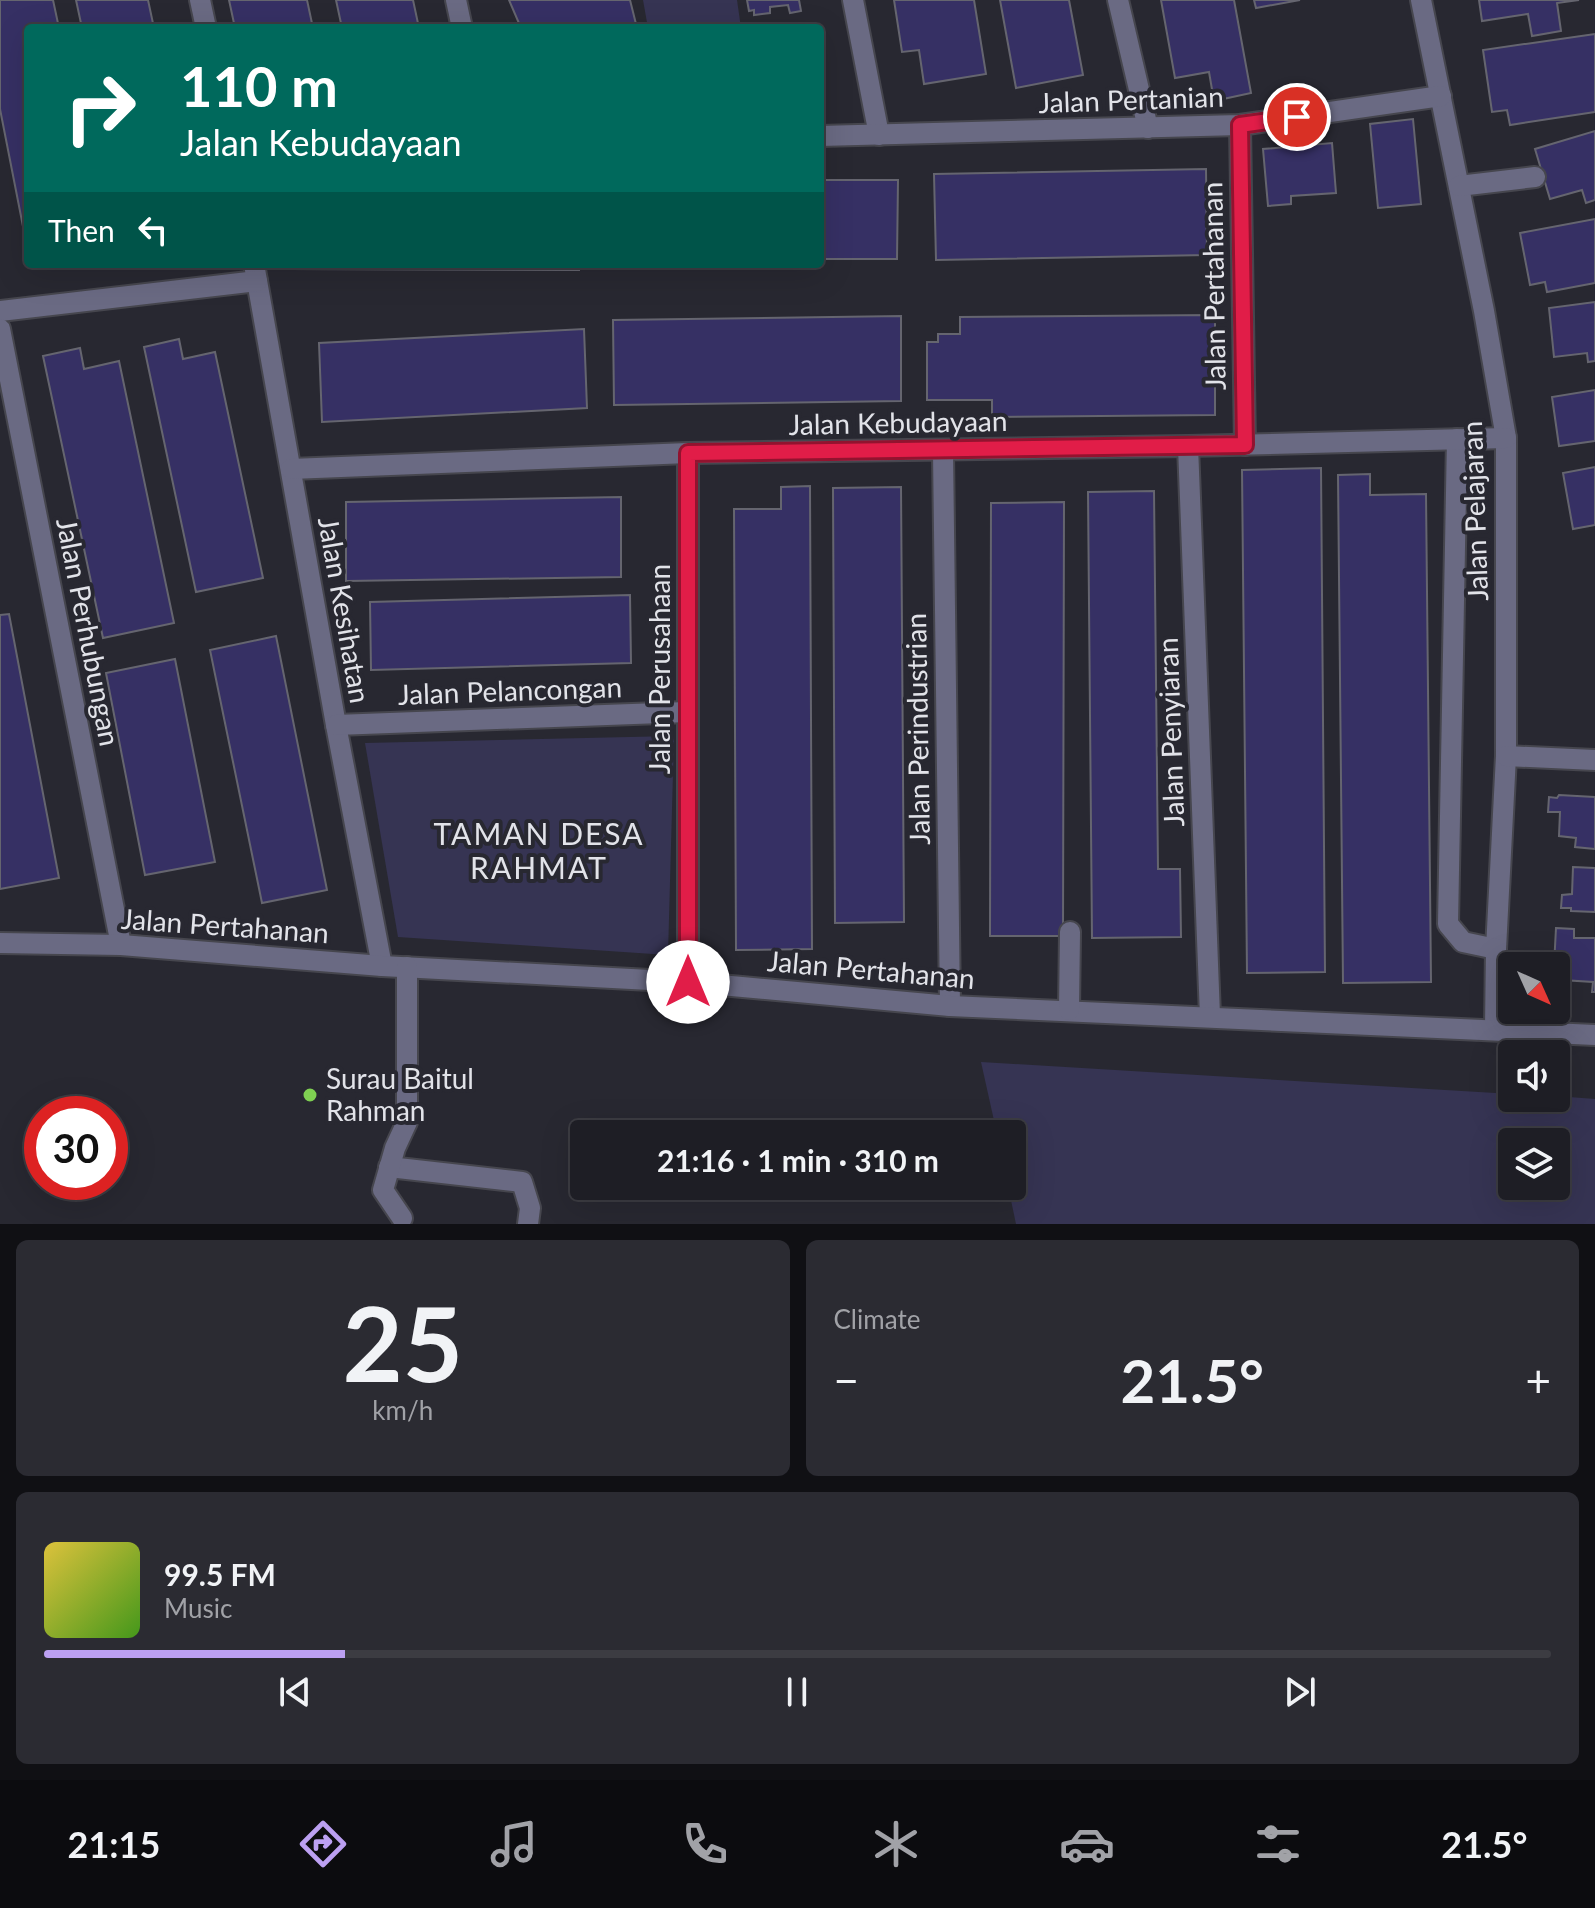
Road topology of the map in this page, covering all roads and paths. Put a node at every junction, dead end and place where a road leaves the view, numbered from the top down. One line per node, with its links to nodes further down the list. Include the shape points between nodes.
1 (200, 0): 6 (street)
2 (456, 0): 7 (street)
3 (853, 0): 11 (street)
4 (1118, 0): 10 (street)
5 (1421, 0): 8 (street, Jalan Pelajaran)
6 (205, 24)
7 (461, 24)
8 (1441, 96): 9 (street, Jalan Pertanian); 14 (street, Jalan Pelajaran)
9 (1240, 125): 10 (street, Jalan Pertanian); 20 (street, Jalan Pertahanan)
10 (1148, 128): 11 (street, Jalan Pertanian)
11 (879, 135): 12 (street, Jalan Pertanian)
12 (824, 136)
13 (1535, 177): 14 (street)
14 (1459, 186): 18 (street, Jalan Pelajaran)
15 (255, 273): 16 (street); 24 (street, Jalan Kesihatan)
16 (0, 311)
17 (0, 329): 31 (street, Jalan Perhubungan)
18 (1506, 438): 19 (street, Jalan Kebudayaan); 27 (street, Jalan Pelajaran)
19 (1457, 439): 20 (street, Jalan Kebudayaan); 32 (street, via 1448,924 1463,942)
20 (1245, 445): 21 (street, Jalan Kebudayaan)
21 (1188, 446): 22 (street, Jalan Kebudayaan); 38 (street, Jalan Penyiaran)
22 (943, 451): 23 (street, Jalan Kebudayaan); 36 (street, Jalan Perindustrian)
23 (688, 453): 24 (street, Jalan Kebudayaan); 25 (street, Jalan Perusahaan)
24 (291, 469): 26 (street, Jalan Kesihatan)
25 (687, 712): 26 (street, Jalan Pelancongan); 35 (street, Jalan Perusahaan)
26 (336, 725): 33 (street, Jalan Kesihatan)
27 (1506, 756): 28 (street); 32 (street, Jalan Pelajaran)
28 (1595, 760)
29 (1070, 932): 37 (street)
30 (0, 943): 31 (street, Jalan Pertahanan)
31 (121, 945): 33 (street, Jalan Pertahanan)
32 (1496, 949): 39 (street, Jalan Pelajaran)
33 (382, 966): 34 (street, Jalan Pertahanan)
34 (407, 967): 35 (street, Jalan Pertahanan); 41 (street, via 407,1122)
35 (688, 982): 36 (street, Jalan Pertahanan)
36 (950, 1006): 37 (street, Jalan Pertahanan)
37 (1069, 1010): 38 (street, Jalan Pertahanan)
38 (1210, 1016): 39 (street, Jalan Pertahanan)
39 (1495, 1029): 40 (street, Jalan Pertahanan)
40 (1595, 1035)
41 (389, 1167): 42 (street, via 383,1190); 43 (street, via 522,1182 530,1208)
42 (402, 1218)
43 (528, 1224)

